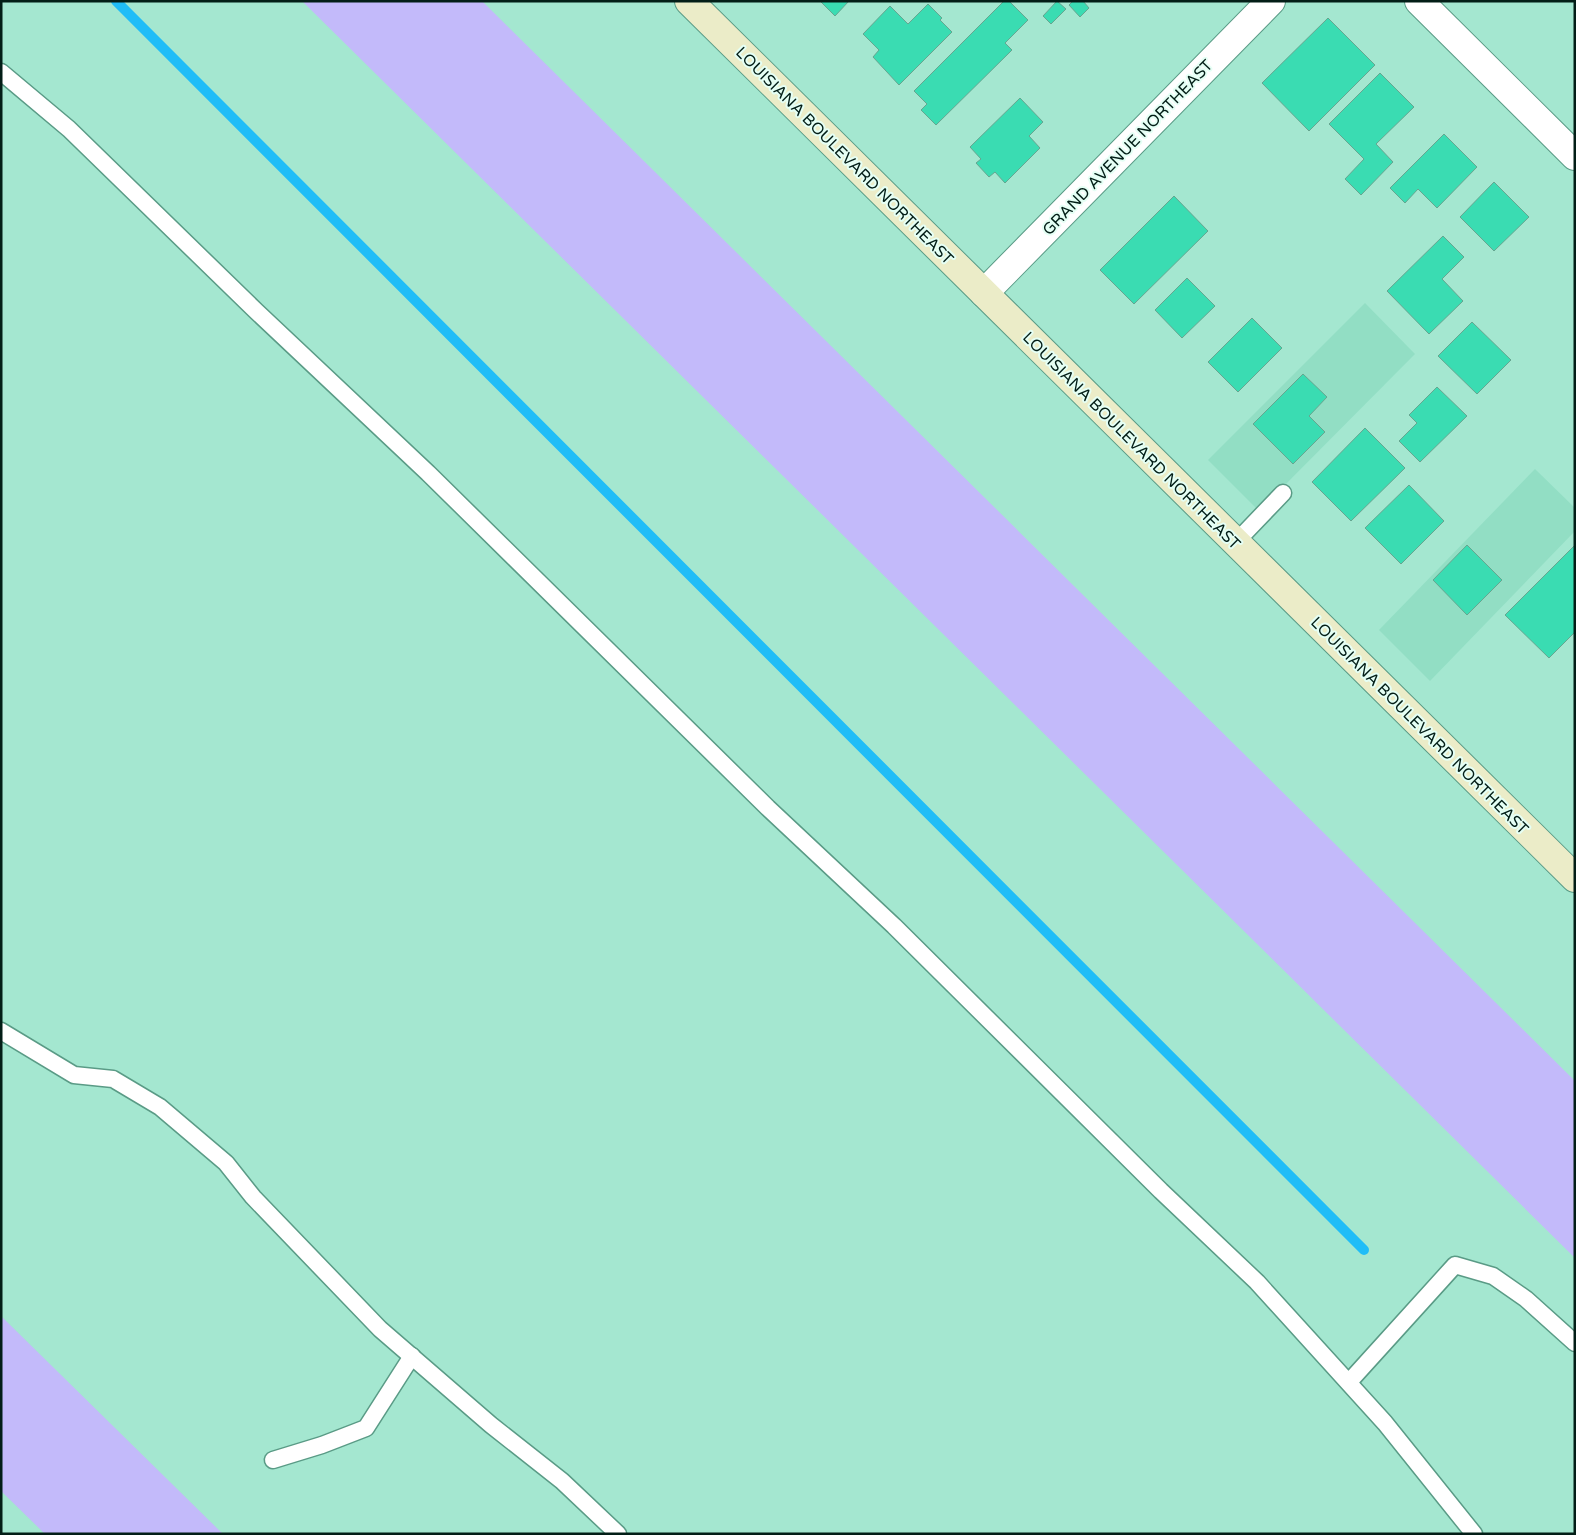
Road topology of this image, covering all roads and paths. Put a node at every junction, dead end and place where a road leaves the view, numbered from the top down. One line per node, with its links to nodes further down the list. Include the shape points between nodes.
1 (690, 1): 6 (main road, LOUISIANA BOULEVARD NORTHEAST)
2 (1270, 1): 6 (street, GRAND AVENUE NORTHEAST)
3 (1419, 1): 5 (street)
4 (1, 72): 13 (lane, via 69,129 428,473 761,801 894,926 1161,1192 1257,1282)
5 (1575, 156)
6 (984, 292): 8 (main road, LOUISIANA BOULEVARD NORTHEAST)
7 (1283, 494): 8 (lane)
8 (1236, 542): 9 (main road, LOUISIANA BOULEVARD NORTHEAST)
9 (1575, 878)
10 (1, 1031): 12 (lane, via 74,1075 113,1079 160,1106 226,1163 253,1197 338,1286)
11 (1575, 1343): 13 (lane, via 1526,1299 1493,1276 1455,1265)
12 (412, 1356): 14 (lane, via 366,1428); 15 (lane, via 562,1481)
13 (1349, 1382): 16 (lane)
14 (273, 1460)
15 (618, 1534)
16 (1474, 1534)

